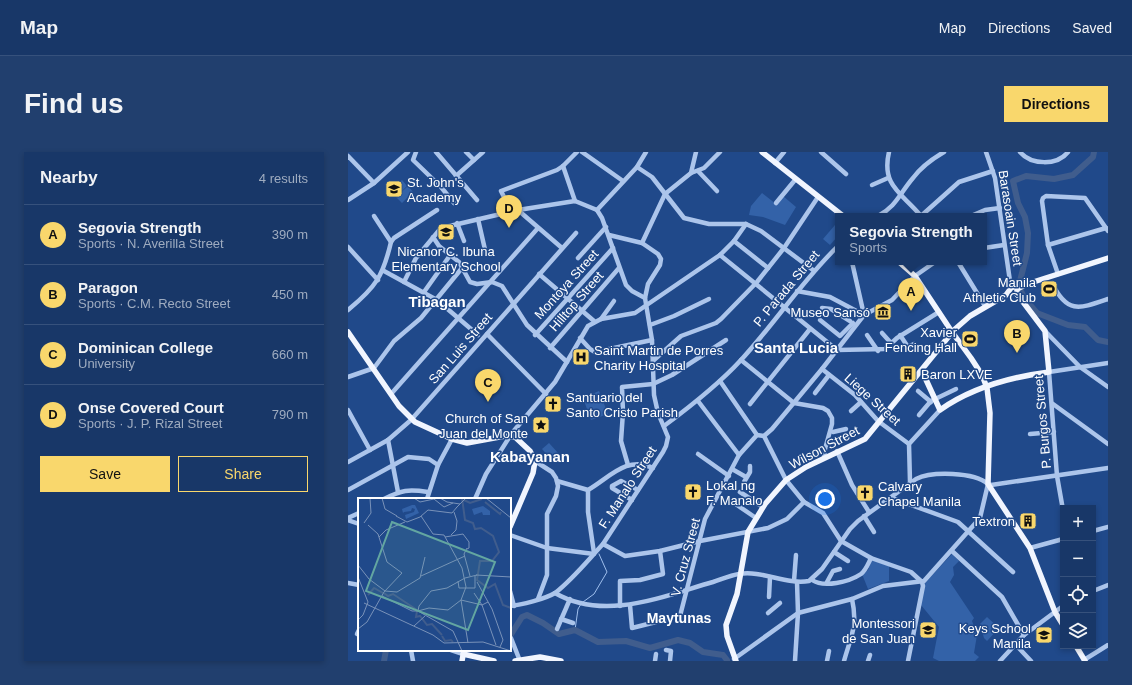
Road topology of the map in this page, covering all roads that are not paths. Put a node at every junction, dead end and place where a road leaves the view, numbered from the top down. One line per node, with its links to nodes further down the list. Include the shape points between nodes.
1 (408, 152): 32 (street)
2 (416, 152): 41 (street, via 413,160 442,186)
3 (436, 152): 28 (street)
4 (466, 152): 20 (street)
5 (483, 152): 20 (street)
6 (577, 152): 22 (street)
7 (582, 152): 31 (street)
8 (646, 152): 23 (street)
9 (696, 152): 25 (street)
10 (720, 152): 26 (street)
11 (762, 152): 21 (main road)
12 (784, 152): 21 (street)
13 (821, 152): 27 (street)
14 (888, 152): 29 (street)
15 (944, 152): 35 (street, via 922,167)
16 (986, 152): 24 (street, Barasoain Street)
17 (1020, 152): 18 (street, via 1030,159 1044,162 1056,161)
18 (1068, 152)
19 (348, 156): 32 (street)
20 (474, 160): 28 (street)
21 (775, 163): 30 (main road)
22 (562, 166): 40 (street); 45 (street, via 535,179 502,190 505,199)
23 (637, 167): 31 (street); 36 (street, via 652,177)
24 (993, 171): 43 (street, Barasoain Street); 50 (street, via 959,182)
25 (691, 172): 26 (street); 36 (street)
26 (698, 172): 34 (street)
27 (846, 174)
28 (456, 176): 39 (street)
29 (888, 178): 33 (street); 35 (street)
30 (795, 180): 37 (main road); 42 (street)
31 (623, 181): 46 (street)
32 (374, 183): 38 (street)
33 (872, 185)
34 (717, 190)
35 (900, 193): 48 (street, via 895,204); 49 (street)
36 (665, 194): 55 (street, via 679,214 690,220 710,224); 65 (street)
37 (818, 197): 47 (main road); 71 (street)
38 (348, 200)
39 (477, 200)
40 (575, 201): 45 (street); 46 (street)
41 (454, 203)
42 (776, 203)
43 (1000, 208): 51 (street); 66 (street, Barasoain Street)
44 (437, 210): 64 (street, via 397,235)
45 (518, 210): 53 (street); 57 (street)
46 (597, 210): 56 (street)
47 (839, 213)
48 (884, 213)
49 (918, 213)
50 (924, 213)
51 (978, 213)
52 (374, 216): 64 (street)
53 (478, 219): 54 (street); 75 (street)
54 (457, 223): 61 (street, via 441,228); 62 (street)
55 (746, 224): 63 (street); 71 (street, via 761,231)
56 (606, 227): 60 (street); 77 (street)
57 (538, 228): 69 (street); 93 (street)
58 (1107, 229): 67 (street); 67 (street, via 1086,198 1046,196 1042,201)
59 (576, 233): 69 (street, San Luis Street)
60 (609, 234): 65 (street); 70 (street)
61 (433, 237): 74 (street); 92 (street, via 416,258)
62 (464, 241)
63 (734, 241): 76 (street); 85 (street)
64 (391, 242): 87 (street)
65 (642, 243): 101 (street, via 658,254 661,260 648,284)
66 (1004, 245): 72 (street); 97 (street, Barasoain Street)
67 (1048, 245): 89 (street)
68 (348, 247): 91 (street)
69 (562, 248): 88 (street, San Luis Street)
70 (613, 248): 84 (street); 102 (street, Montoya Street)
71 (784, 248): 85 (street); 86 (street)
72 (987, 248)
73 (835, 249): 86 (street, P. Parada Street)
74 (451, 254): 83 (street); 99 (street)
75 (486, 254)
76 (720, 255): 94 (street); 108 (street)
77 (578, 258)
78 (1108, 258): 89 (main road, Wilson Street)
79 (853, 265): 115 (street)
80 (902, 265): 90 (main road)
81 (931, 265): 90 (street)
82 (960, 265): 109 (street)
83 (462, 268): 93 (street, via 474,284); 105 (street)
84 (619, 268): 101 (street, via 628,288); 113 (street, Hilltop Street)
85 (768, 268): 94 (street)
86 (813, 270): 98 (street, P. Parada Street)
87 (384, 271): 91 (street); 92 (street)
88 (539, 274): 102 (street); 107 (street, San Luis Street)
89 (1058, 274): 96 (main road, Wilson Street)
90 (915, 276): 114 (main road); 115 (street, via 892,300)
91 (378, 280): 112 (street)
92 (404, 282): 99 (street)
93 (492, 282): 107 (street, via 502,286); 116 (street)
94 (756, 284): 110 (street); 141 (street, via 719,321 681,336)
95 (1052, 284): 104 (street, via 1059,297 1071,306 1081,307)
96 (1021, 287): 97 (main road, Wilson Street); 100 (main road, Wilson Street); 122 (main road)
97 (1011, 288): 100 (main road, Wilson Street)
98 (797, 291): 110 (street, P. Parada Street); 115 (street, via 830,297)
99 (424, 292): 105 (street)
100 (1006, 294): 109 (main road, Wilson Street)
101 (645, 296): 108 (street, F. Manalo Street)
102 (568, 299): 113 (street); 128 (street, Montoya Street)
103 (709, 299): 120 (street)
104 (1108, 299)
105 (437, 300): 116 (street); 146 (street, via 394,341)
106 (614, 301): 117 (street)
107 (513, 303): 126 (street, San Luis Street); 128 (street)
108 (647, 304): 117 (street, via 629,315); 120 (street, F. Manalo Street)
109 (985, 306): 124 (main road, Wilson Street)
110 (784, 307): 121 (street); 142 (street, P. Parada Street)
111 (822, 308): 118 (street, via 829,308 852,322 840,336)
112 (348, 310)
113 (582, 310): 119 (street); 138 (street, Hilltop Street)
114 (939, 312): 124 (main road); 130 (street)
115 (864, 314): 139 (street)
116 (459, 318): 127 (street); 160 (street)
117 (601, 319): 119 (street)
118 (820, 320)
119 (594, 321): 132 (street)
120 (650, 325): 133 (street, F. Manalo Street)
121 (810, 329): 139 (street); 153 (street)
122 (1045, 331): 145 (street); 149 (main road, P. Burgos Street)
123 (348, 332): 146 (main road)
124 (952, 332): 148 (main road, Wilson Street); 156 (main road, via 971,358)
125 (882, 333): 136 (street)
126 (487, 334): 161 (street); 172 (street, San Luis Street)
127 (478, 335)
128 (535, 335): 138 (street)
129 (867, 335): 135 (street)
130 (900, 335): 136 (street); 137 (street, via 908,347)
131 (877, 337): 135 (street)
132 (580, 338): 133 (street, via 595,352); 143 (street)
133 (652, 340): 141 (street, F. Manalo Street)
134 (726, 340): 154 (street, via 672,375)
135 (872, 342): 140 (street)
136 (891, 343): 140 (street, via 885,350)
137 (914, 344)
138 (550, 348): 143 (street)
139 (836, 350): 140 (street); 147 (street)
140 (878, 351)
141 (654, 360): 154 (street, F. Manalo Street)
142 (741, 360): 152 (street, P. Parada Street); 153 (street)
143 (567, 362): 161 (street)
144 (1108, 362): 145 (street)
145 (1080, 367): 149 (street); 155 (street)
146 (374, 368): 151 (street); 160 (main road)
147 (822, 369): 150 (street, Liege Street); 166 (street)
148 (922, 371): 163 (main road); 173 (main road, Wilson Street)
149 (1049, 372): 156 (main road, via 1016,378); 167 (street, P. Burgos Street)
150 (829, 375): 159 (street); 164 (street, Liege Street)
151 (348, 377)
152 (720, 380): 162 (street, P. Parada Street); 179 (street)
153 (768, 382): 165 (street); 166 (street)
154 (653, 384): 174 (street, F. Manalo Street, via 658,413); 195 (street, via 621,388 621,441)
155 (1108, 387)
156 (987, 388): 169 (main road, via 964,396); 207 (main road, via 990,413)
157 (956, 389): 163 (street)
158 (918, 392): 163 (street)
159 (815, 393)
160 (391, 394): 172 (main road)
161 (546, 394): 181 (street)
162 (698, 401): 174 (street, P. Parada Street); 189 (street)
163 (932, 401): 169 (main road); 171 (street)
164 (861, 402): 170 (street); 173 (street, Liege Street)
165 (750, 404)
166 (794, 404): 180 (street); 190 (street, via 823,408 832,418)
167 (1052, 404): 177 (street, P. Burgos Street); 185 (street)
168 (348, 410): 186 (street)
169 (940, 410): 184 (street)
170 (851, 411)
171 (919, 415)
172 (411, 420): 182 (main road); 183 (street, San Luis Street)
173 (878, 421): 184 (street, Liege Street); 187 (main road, Wilson Street, via 865,439)
174 (664, 426): 197 (street, F. Manalo Street, via 668,441)
175 (846, 429): 176 (street)
176 (833, 432)
177 (1054, 432): 178 (street); 201 (street, P. Burgos Street)
178 (1030, 434)
179 (758, 435): 180 (street); 189 (street, V. Cruz Street)
180 (764, 436): 203 (street)
181 (510, 437): 182 (main road, via 467,443); 191 (main road, via 525,446); 216 (street, via 486,474)
182 (452, 439): 194 (street)
183 (388, 440): 186 (street, San Luis Street); 193 (street)
184 (909, 444): 206 (street)
185 (1108, 444)
186 (370, 450): 192 (street, San Luis Street)
187 (837, 451): 190 (main road, Wilson Street); 223 (street, via 852,485)
188 (698, 454): 200 (street)
189 (739, 455): 199 (street, V. Cruz Street)
190 (824, 457): 203 (main road, Wilson Street)
191 (534, 461): 204 (street, via 552,472); 229 (main road, via 533,473)
192 (348, 462)
193 (393, 465): 194 (street, via 414,456 429,459); 208 (street); 211 (street)
194 (438, 465): 212 (street)
195 (628, 465): 197 (street, via 641,463); 209 (street, via 613,472)
196 (750, 466): 202 (street, via 750,472)
197 (653, 468): 210 (street, F. Manalo Street)
198 (1108, 468): 201 (street)
199 (732, 469): 200 (street, V. Cruz Street); 202 (street)
200 (729, 476): 237 (street, V. Cruz Street, via 705,519)
201 (1057, 476): 207 (street); 221 (street, P. Burgos Street)
202 (746, 477): 205 (street)
203 (786, 480): 219 (street); 222 (main road, Wilson Street)
204 (558, 481): 209 (street); 240 (street, via 556,496 547,514)
205 (744, 482)
206 (910, 482): 207 (street, via 934,473 975,477); 217 (street)
207 (988, 484): 234 (street, via 980,518); 241 (main road)
208 (348, 490)
209 (588, 490): 245 (street, via 588,512)
210 (638, 490): 218 (street, F. Manalo Street); 218 (street, via 621,481 612,486)
211 (398, 492): 212 (street, via 409,489); 214 (street)
212 (428, 492): 215 (street)
213 (740, 492): 222 (street)
214 (386, 498)
215 (427, 498)
216 (475, 498)
217 (892, 498): 223 (street); 234 (street, via 958,522)
218 (632, 500): 239 (street, F. Manalo Street)
219 (804, 502): 232 (street, via 778,524); 238 (street, via 823,513)
220 (737, 505): 226 (street)
221 (1062, 505)
222 (763, 507): 226 (main road, Wilson Street)
223 (869, 512): 225 (street)
224 (358, 513): 227 (street)
225 (864, 516): 233 (street); 238 (street)
226 (756, 518): 232 (main road, Wilson Street)
227 (348, 519): 228 (street)
228 (358, 524)
229 (511, 525)
230 (1108, 527): 231 (street)
231 (1096, 530)
232 (748, 532): 237 (street); 251 (main road, Wilson Street)
233 (874, 532)
234 (970, 532): 242 (street); 250 (street)
235 (511, 535): 240 (street)
236 (1060, 540): 241 (street)
237 (700, 541): 243 (street); 260 (street, V. Cruz Street)
238 (841, 541): 244 (street); 247 (street)
239 (603, 544): 243 (street, via 626,556); 245 (street, F. Manalo Street)
240 (546, 548): 245 (street); 264 (street, via 547,575)
241 (1030, 548): 272 (main road)
242 (952, 550): 256 (street); 279 (street, via 1002,597)
243 (660, 552): 270 (street, via 663,574 640,580 620,581)
244 (834, 552): 248 (street); 253 (street)
245 (594, 554): 262 (street, F. Manalo Street)
246 (796, 555): 254 (street)
247 (871, 558): 255 (street, via 861,574 839,582); 256 (street, via 905,568)
248 (848, 561)
249 (840, 569): 255 (street, via 833,571)
250 (1013, 572)
251 (740, 574): 252 (street); 260 (street); 290 (main road, Wilson Street, via 726,630)
252 (770, 577): 254 (street); 263 (street)
253 (812, 580): 254 (street); 255 (street)
254 (795, 581): 274 (street)
255 (827, 582)
256 (922, 582): 266 (street, via 883,586); 303 (street)
257 (348, 583): 258 (street)
258 (358, 585)
259 (1108, 585): 261 (street)
260 (686, 589): 268 (street); 268 (street, V. Cruz Street, via 680,616 632,628)
261 (1096, 589)
262 (555, 593): 264 (street, F. Manalo Street); 265 (street)
263 (769, 597)
264 (538, 599): 269 (street, F. Manalo Street)
265 (570, 599): 270 (street, via 584,603); 275 (street)
266 (852, 599): 274 (street); 301 (street, via 855,629)
267 (780, 604): 273 (street)
268 (630, 605): 270 (street)
269 (512, 606)
270 (620, 606)
271 (1060, 608): 272 (street)
272 (1055, 612): 276 (main road); 279 (street)
273 (768, 613)
274 (798, 613): 290 (street); 299 (street)
275 (561, 619): 277 (street); 278 (street)
276 (1060, 620)
277 (573, 623)
278 (557, 629)
279 (1024, 635): 281 (street)
280 (511, 638): 295 (street)
281 (1015, 644): 304 (street); 305 (street)
282 (1108, 645): 291 (street)
283 (1078, 649): 291 (main road)
284 (666, 650): 298 (street, via 671,651)
285 (411, 651): 292 (street)
286 (829, 651): 300 (street)
287 (464, 652): 293 (main road); 294 (main road)
288 (656, 654): 297 (street)
289 (870, 655): 302 (street)
290 (734, 660)
291 (1085, 660)
292 (413, 661)
293 (462, 661)
294 (494, 661)
295 (518, 661): 296 (main road, via 540,657)
296 (561, 661)
297 (655, 661)
298 (670, 661)
299 (795, 661)
300 (827, 661)
301 (844, 661)
302 (868, 661)
303 (908, 661)
304 (1000, 661)
305 (1031, 661)

